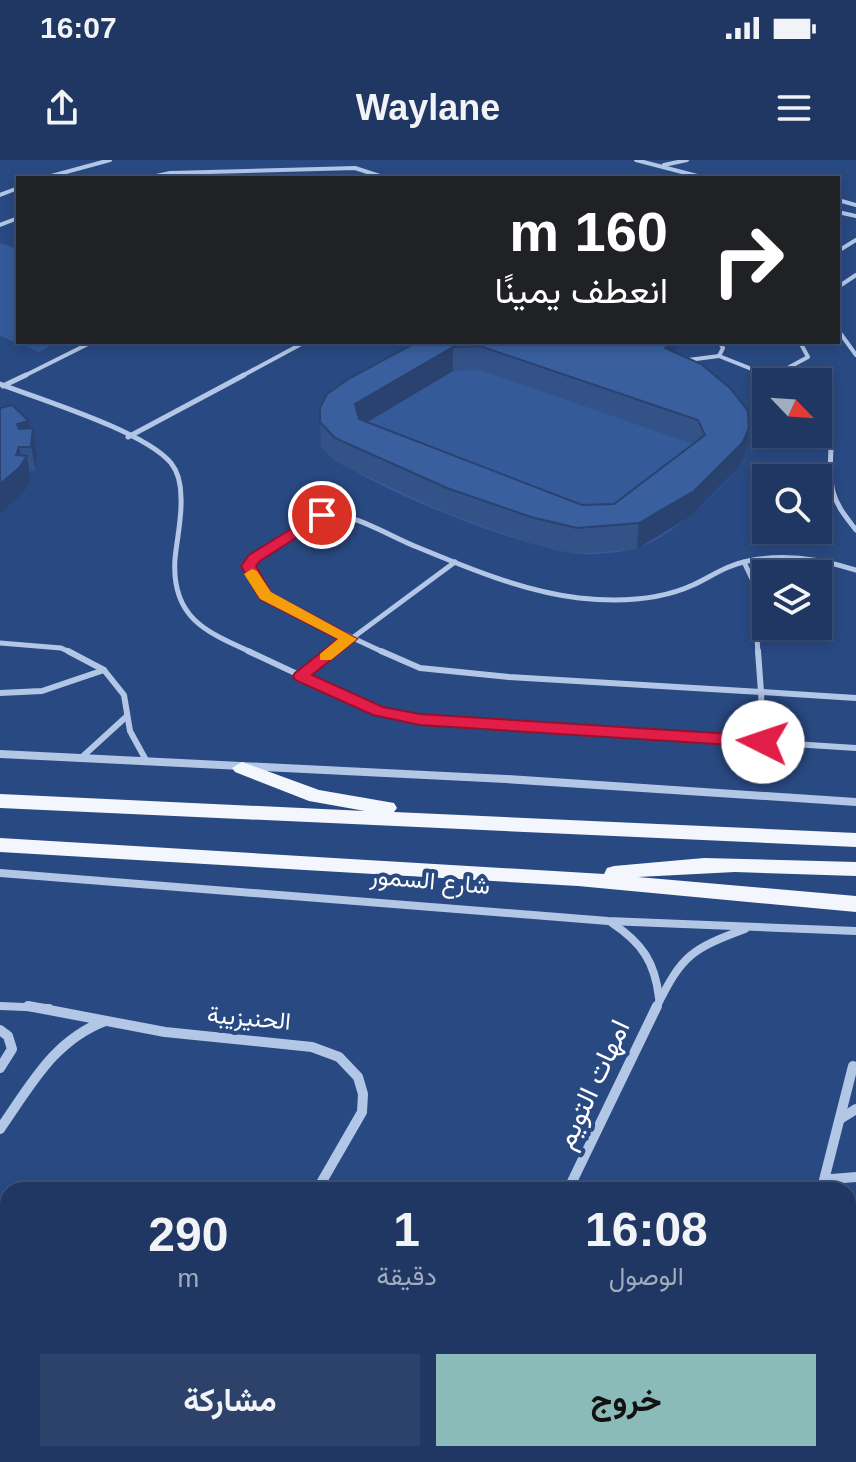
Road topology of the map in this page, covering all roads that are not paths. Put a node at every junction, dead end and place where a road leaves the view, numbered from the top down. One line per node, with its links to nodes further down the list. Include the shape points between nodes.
1 (110, 160): 7 (lane)
2 (261, 160): 6 (lane)
3 (636, 160): 5 (lane)
4 (687, 160): 5 (lane)
5 (660, 166): 12 (lane)
6 (259, 170): 10 (lane); 11 (lane, via 355,168)
7 (53, 174): 8 (lane); 9 (lane)
8 (48, 176)
9 (58, 176)
10 (156, 176)
11 (383, 176)
12 (697, 176)
13 (840, 333): 18 (lane)
14 (88, 344): 25 (lane)
15 (301, 344): 28 (lane)
16 (720, 344): 21 (lane)
17 (801, 344): 24 (lane, via 808,357)
18 (849, 345): 19 (lane); 20 (lane)
19 (856, 345)
20 (856, 355)
21 (719, 356): 22 (lane); 23 (lane)
22 (682, 359)
23 (752, 368)
24 (788, 368)
25 (1, 385): 28 (lane)
26 (832, 410): 27 (lane)
27 (835, 412)
28 (128, 437): 37 (lane, via 164,456 180,478 175,577 188,613 203,629)
29 (838, 479): 30 (lane, via 838,503)
30 (856, 530)
31 (455, 562): 32 (lane, via 539,590 605,600 656,596); 34 (lane); 34 (lane, via 328,514 251,561 265,596)
32 (744, 562): 33 (lane, via 791,555); 38 (lane, via 753,581)
33 (856, 570)
34 (349, 639): 37 (lane); 38 (lane, via 431,670)
35 (0, 643): 36 (lane, via 61,648)
36 (104, 670): 39 (lane, via 42,691); 41 (lane, via 124,695)
37 (301, 676): 42 (lane, via 379,711 420,720)
38 (761, 692): 40 (lane); 42 (lane)
39 (0, 693)
40 (856, 698)
41 (127, 716): 45 (lane); 46 (lane)
42 (763, 742): 43 (lane)
43 (856, 748)
44 (0, 754): 45 (street)
45 (81, 758): 46 (street)
46 (147, 762): 47 (street)
47 (242, 768): 49 (street); 50 (main road, via 328,799)
48 (0, 801): 50 (main road)
49 (856, 802)
50 (437, 821): 51 (main road)
51 (856, 840)
52 (0, 845): 55 (main road, شارع السمور)
53 (856, 869): 55 (main road, via 687,867)
54 (0, 873): 57 (street, شارع السمور)
55 (578, 879): 56 (main road, شارع السمور)
56 (856, 904)
57 (608, 921): 58 (street, شارع السمور); 60 (street, via 646,949 657,972)
58 (754, 926): 59 (street, شارع السمور); 60 (street, امهات التويم, via 700,946)
59 (856, 931)
60 (659, 998): 72 (street, امهات التويم)
61 (0, 1006): 62 (street, الحنيزيبة, via 58,1008)
62 (109, 1020): 69 (street, via 80,1030 56,1048); 71 (street, الحنيزيبة, via 170,1033 308,1046 347,1063 361,1084 364,1109)
63 (0, 1030): 65 (street, via 12,1049)
64 (854, 1062): 66 (street); 68 (street)
65 (0, 1068)
66 (856, 1080)
67 (856, 1109): 68 (street)
68 (840, 1119): 73 (street)
69 (0, 1129)
70 (856, 1177): 74 (street)
71 (322, 1182)
72 (572, 1182)
73 (821, 1182)
74 (831, 1182)

